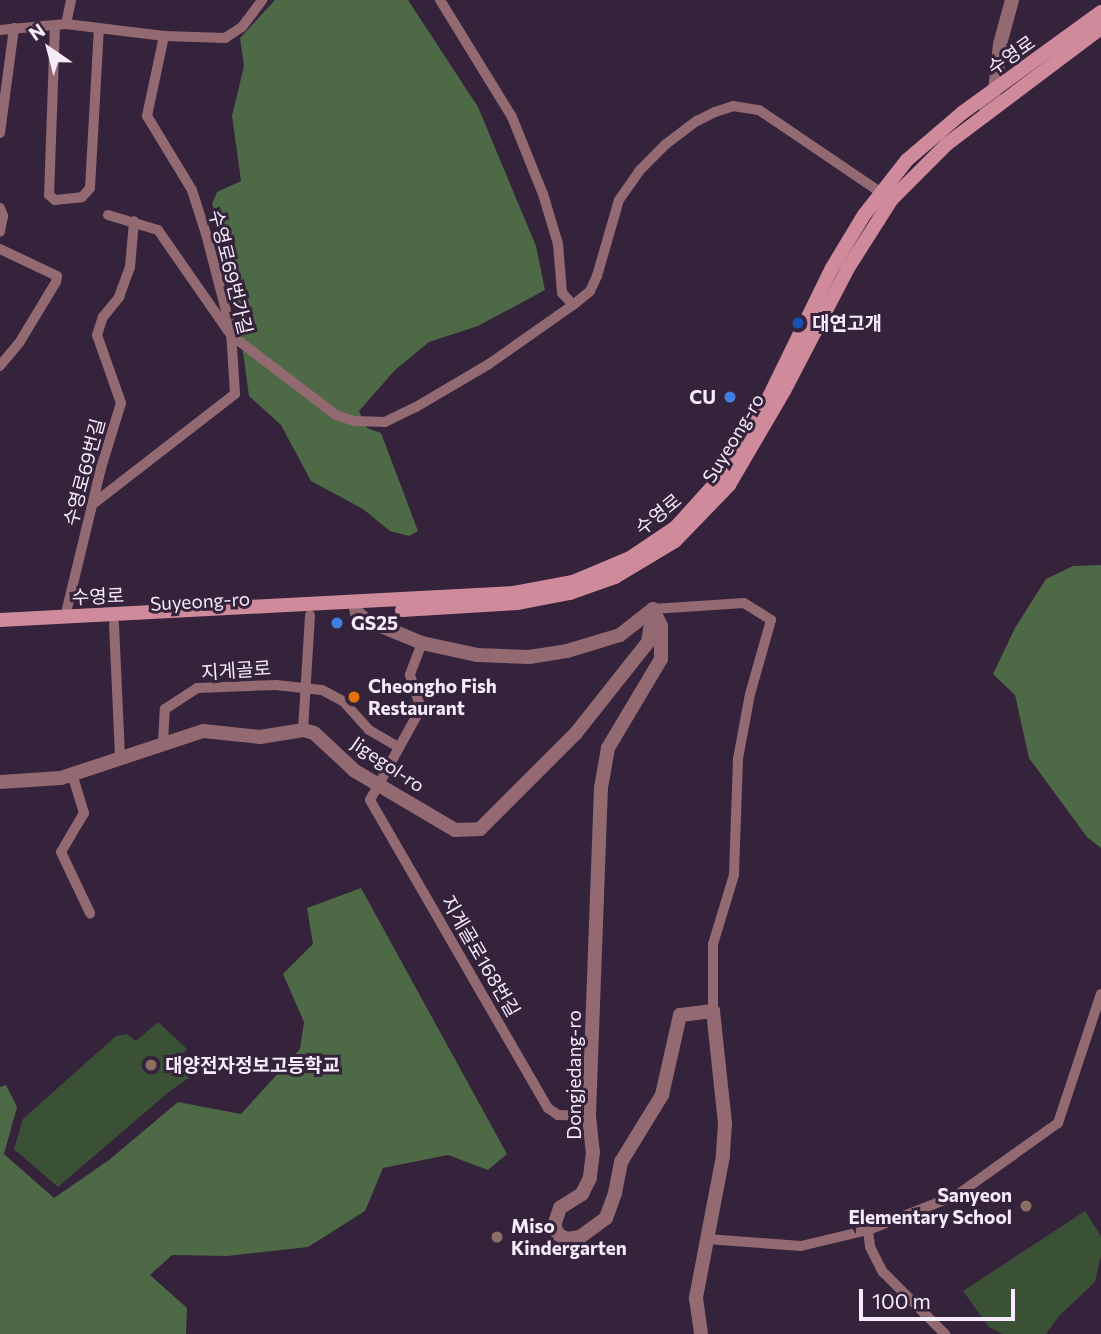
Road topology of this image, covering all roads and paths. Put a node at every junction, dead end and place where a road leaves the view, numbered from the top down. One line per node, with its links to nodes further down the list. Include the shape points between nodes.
1 (71, 0): 6 (street)
2 (262, 0): 11 (street, via 242,27 225,38)
3 (440, 0): 21 (street, via 512,117 558,244 562,293)
4 (1012, 0): 12 (street, via 1000,44)
5 (1101, 12): 12 (main road, 수영로)
6 (61, 25): 7 (street); 8 (street); 8 (street, via 49,195 55,200 82,197 90,188)
7 (14, 28): 10 (street); 14 (street)
8 (99, 28): 11 (street)
9 (1101, 28): 13 (main road, Suyeong-ro)
10 (0, 30)
11 (164, 36): 22 (street, 수영로69번가길, via 148,116 192,190)
12 (995, 90): 13 (street); 15 (main road, 수영로, via 920,148)
13 (986, 112): 25 (main road, Suyeong-ro, via 923,165 892,199 848,268 740,469 676,541 615,577 570,593 490,606)
14 (0, 133)
15 (880, 192): 21 (street, via 759,110 733,106 715,112 676,136 639,171 618,200 593,284); 25 (main road, 수영로, via 832,268 733,460 695,509 667,534 612,568 546,588)
16 (0, 208): 19 (street)
17 (108, 215): 18 (street)
18 (134, 221): 22 (street, via 158,230); 24 (street, 수영로69번길, via 130,267 97,335 121,403)
19 (0, 232)
20 (0, 249): 23 (street, via 57,276 19,343)
21 (573, 305): 22 (street, via 489,364 385,422 336,415)
22 (231, 335): 24 (street, 수영로69번가길, via 235,394)
23 (0, 366)
24 (93, 504): 28 (street, 수영로69번길)
25 (356, 608): 27 (main road, Suyeong-ro); 28 (main road, 수영로); 32 (street, via 366,620)
26 (653, 609): 32 (street, via 620,635 529,657 477,655); 40 (street, Jigegol-ro, via 648,642 624,673 576,733 480,829 455,830); 43 (street, via 744,603 771,620 738,759 734,874 713,944); 44 (street, Dongjedang-ro, via 661,626 661,659 608,748 601,787)
27 (310, 615): 30 (main road, Suyeong-ro); 33 (street)
28 (65, 617): 29 (main road, 수영로)
29 (0, 620)
30 (114, 624): 31 (main road, Suyeong-ro); 37 (street, 수영로)
31 (0, 629)
32 (422, 643): 36 (street, via 410,675 421,708)
33 (306, 687): 34 (street); 35 (street, 지게골로, via 197,688 165,709); 36 (street, 지게골로, via 343,701 369,730)
34 (303, 730): 35 (street, via 260,737 203,731); 40 (street, Jigegol-ro, via 314,733 355,771)
35 (163, 743): 37 (street)
36 (398, 747): 40 (street)
37 (120, 757): 38 (street)
38 (72, 774): 39 (street); 41 (street, via 84,813 61,852)
39 (0, 782)
40 (378, 784): 44 (street, 지게골로168번길, via 370,800 548,1108 558,1115)
41 (90, 914)
42 (1101, 993): 45 (street, via 1058,1122 957,1195)
43 (713, 1011): 44 (street, Dongjedang-ro, via 680,1015 662,1095 621,1162 606,1218 580,1237 566,1239 554,1224 560,1208 582,1194 590,1178); 46 (street, via 725,1124)
44 (589, 1116)
45 (868, 1230): 46 (street, via 801,1247); 48 (street, via 870,1247 883,1272)
46 (707, 1239): 47 (street, via 696,1298)
47 (701, 1334)
48 (945, 1334)

